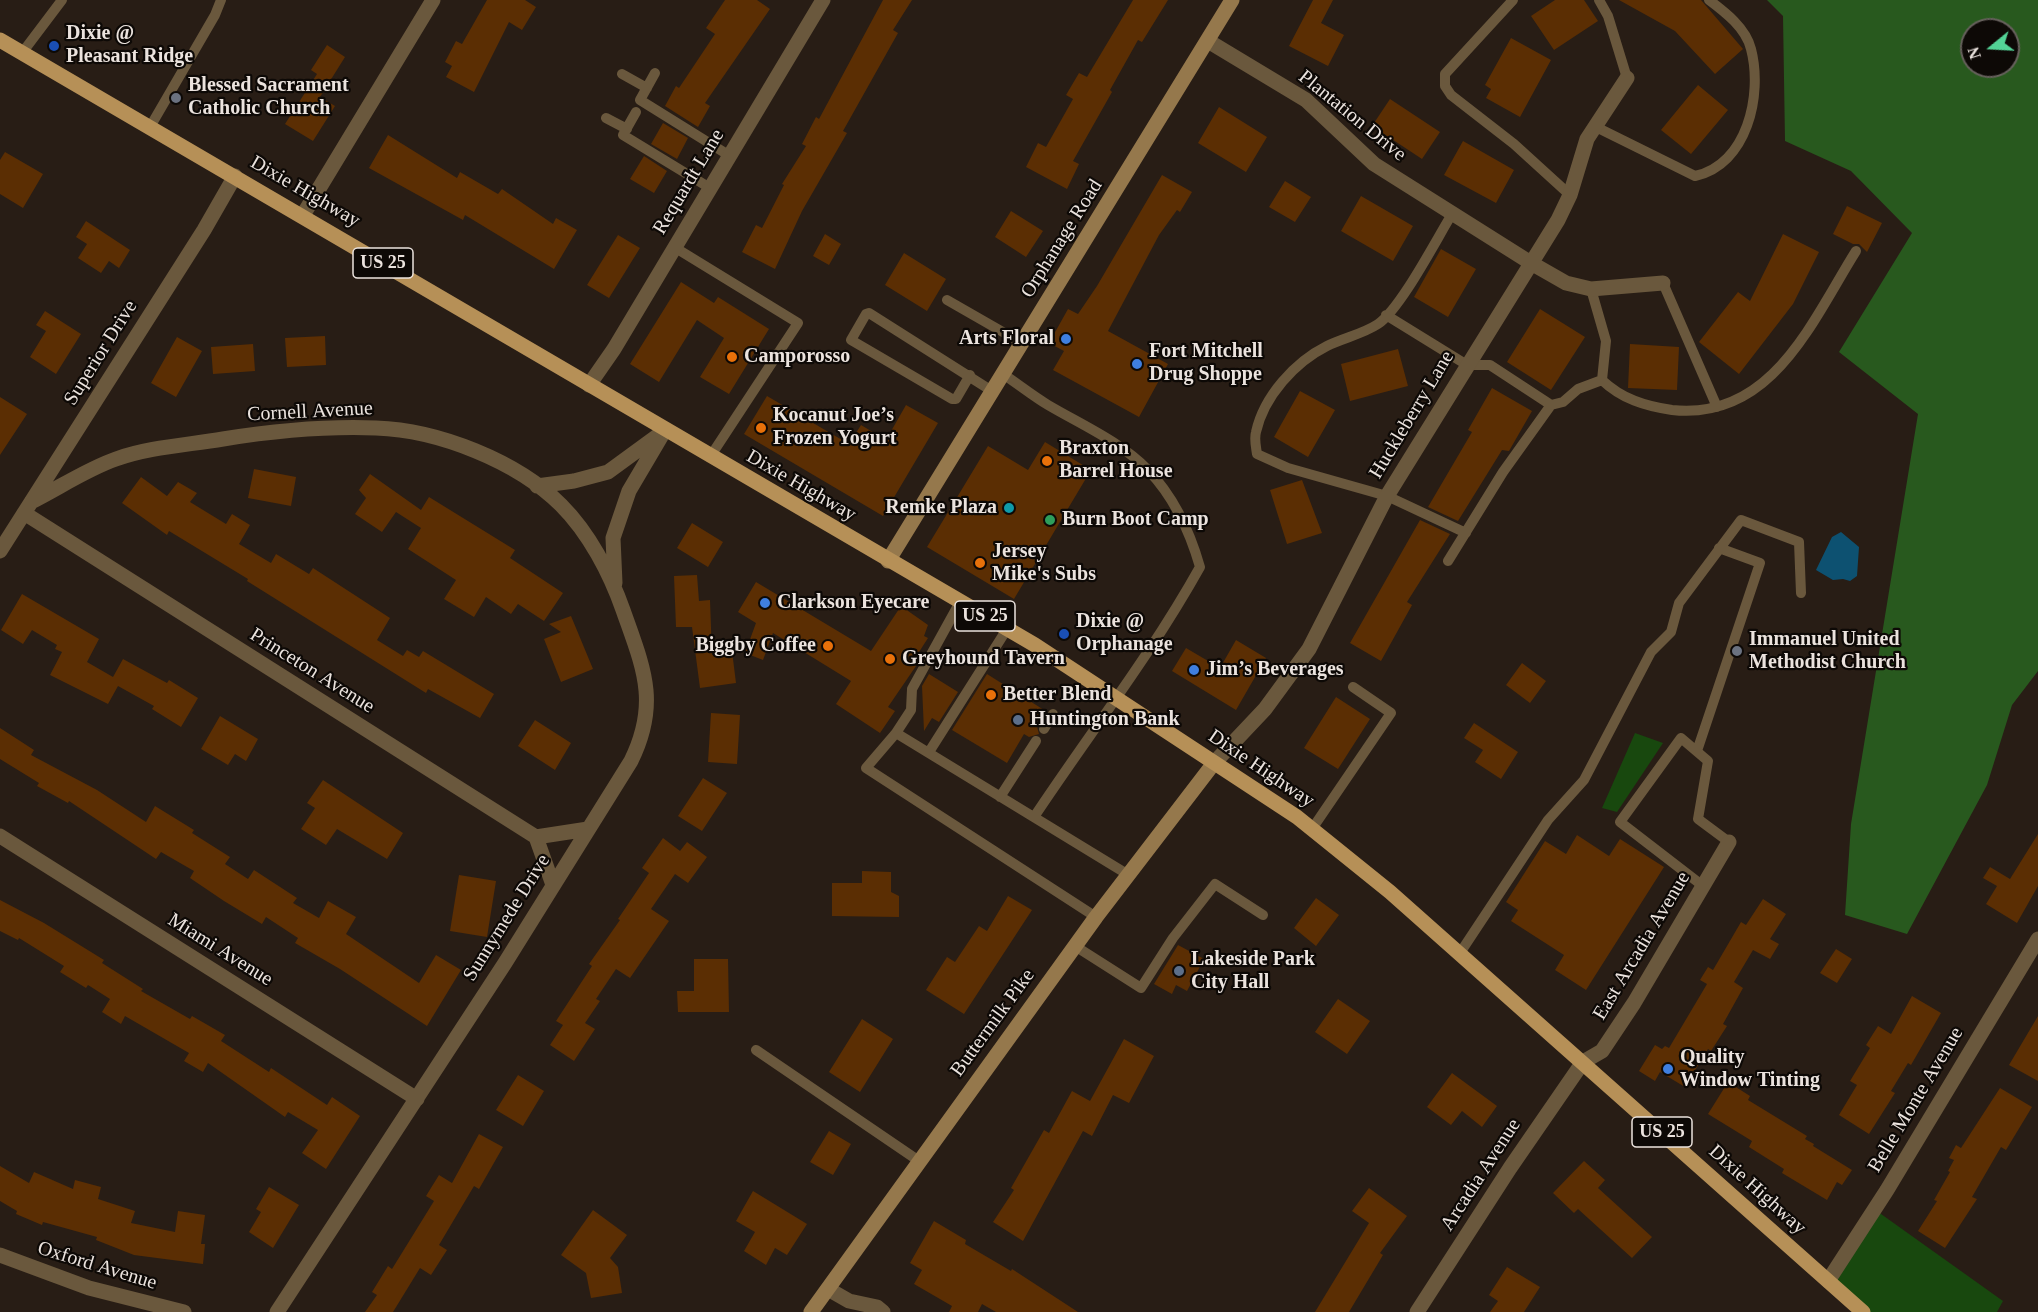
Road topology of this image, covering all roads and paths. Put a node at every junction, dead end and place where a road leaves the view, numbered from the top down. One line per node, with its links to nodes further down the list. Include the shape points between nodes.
1 (62, 0): 11 (lane)
2 (221, 0): 19 (lane)
3 (433, 0): 26 (street)
4 (823, 0): 21 (street, Requardt Lane)
5 (1232, 0): 10 (main road, Orphanage Road)
6 (1513, 0): 24 (lane, via 1445,74 1445,86)
7 (1599, 0): 14 (lane, via 1608,16)
8 (1709, 0): 18 (lane, via 1745,36 1751,48 1754,77 1752,106 1743,135 1724,162 1707,174 1695,176)
9 (0, 40): 11 (main road, Dixie Highway / US 25)
10 (1208, 41): 25 (street, Plantation Drive, via 1306,100 1374,164); 34 (main road, Orphanage Road)
11 (22, 53): 19 (main road, Dixie Highway / US 25)
12 (655, 73): 15 (lane)
13 (622, 74): 15 (lane)
14 (1627, 78): 18 (street, Huckleberry Lane)
15 (647, 88): 21 (lane, via 640,100)
16 (636, 111): 20 (lane)
17 (606, 118): 20 (lane)
18 (1594, 126): 24 (street, Huckleberry Lane)
19 (150, 127): 22 (main road, Dixie Highway / US 25)
20 (627, 129): 23 (lane, via 623,135)
21 (730, 156): 23 (street, Requardt Lane)
22 (235, 176): 26 (main road, Dixie Highway / US 25); 47 (street, Superior Drive)
23 (710, 188): 27 (street, Requardt Lane)
24 (1570, 195): 29 (street, Huckleberry Lane)
25 (1452, 214): 29 (street, Plantation Drive); 33 (lane, via 1416,275)
26 (303, 215): 39 (main road, Dixie Highway / US 25)
27 (674, 247): 39 (street, Requardt Lane); 44 (lane, via 798,323)
28 (1856, 250): 42 (lane, via 1786,362 1764,385)
29 (1531, 263): 31 (street, Plantation Drive, via 1566,283); 35 (street, Huckleberry Lane)
30 (1663, 284): 31 (street, Plantation Drive); 42 (lane)
31 (1591, 289): 38 (lane, via 1606,341)
32 (947, 300): 34 (lane)
33 (1386, 315): 35 (lane); 46 (lane, via 1378,324 1305,359 1278,386 1255,434 1257,454 1288,468)
34 (1022, 343): 36 (main road, Orphanage Road)
35 (1467, 365): 41 (lane, via 1490,365); 46 (street, Huckleberry Lane)
36 (1003, 374): 40 (main road, Orphanage Road); 59 (lane, via 1114,443 1148,470 1167,493 1191,538 1200,567)
37 (970, 375): 37 (lane, via 870,313 851,340 952,399 956,399); 40 (lane)
38 (1602, 380): 41 (lane); 42 (lane, via 1631,401 1656,408 1695,412)
39 (589, 385): 43 (main road, Dixie Highway / US 25)
40 (992, 391): 52 (main road, Orphanage Road)
41 (1551, 405): 49 (lane)
42 (1718, 406)
43 (665, 430): 44 (main road, Dixie Highway / US 25); 45 (street, via 608,472); 54 (street, via 629,491 613,538)
44 (710, 457): 52 (main road, Dixie Highway / US 25)
45 (537, 486): 47 (street, Cornell Avenue, via 485,454 449,441 378,428 323,428 250,435 116,459); 48 (street, Cornell Avenue)
46 (1387, 496): 49 (lane); 66 (street, Huckleberry Lane, via 1309,649 1265,709)
47 (28, 507): 51 (street, Superior Drive); 72 (street, Princeton Avenue)
48 (576, 522): 54 (street, Sunnymede Drive)
49 (1466, 533): 53 (lane)
50 (1719, 548): 55 (lane, via 1741,520 1799,542); 64 (lane, via 1760,563); 81 (lane, via 1678,603 1671,632 1651,652 1584,780 1548,820)
51 (0, 551)
52 (888, 561): 56 (main road, Dixie Highway / US 25)
53 (1448, 561)
54 (616, 590): 69 (street, Sunnymede Drive, via 640,659 648,696 647,718 643,738 631,761)
55 (1801, 593)
56 (960, 602): 57 (main road, Dixie Highway / US 25); 62 (lane, via 912,689 911,710)
57 (1007, 629): 59 (main road, Dixie Highway / US 25); 65 (lane)
58 (1353, 687): 70 (lane, via 1391,713)
59 (1118, 700): 66 (main road, Dixie Highway / US 25); 68 (lane, via 1087,738)
60 (1053, 714): 61 (lane)
61 (1044, 729)
62 (896, 733): 65 (lane); 78 (lane, via 866,768)
63 (1036, 741): 67 (lane)
64 (1696, 751): 73 (lane, via 1708,762 1698,819); 76 (lane, via 1681,738 1620,822)
65 (929, 752): 67 (lane)
66 (1214, 763): 70 (main road, Dixie Highway / US 25); 74 (main road, Buttermilk Pike)
67 (1000, 797): 68 (lane)
68 (1034, 817): 74 (lane)
69 (588, 829): 72 (street); 75 (street, Sunnymede Drive)
70 (1312, 829): 81 (main road, Dixie Highway / US 25)
71 (0, 836): 84 (street, Miami Avenue)
72 (536, 837): 75 (street)
73 (1729, 842): 76 (street, East Arcadia Avenue)
74 (1127, 874): 78 (main road, Buttermilk Pike)
75 (553, 885): 84 (street, Sunnymede Drive)
76 (1703, 886): 83 (street, East Arcadia Avenue, via 1602,1051)
77 (1263, 915): 80 (lane, via 1215,884 1141,988)
78 (1096, 917): 80 (main road, Buttermilk Pike)
79 (2038, 939): 87 (street, Belle Monte Avenue)
80 (1075, 946): 85 (main road, Buttermilk Pike)
81 (1460, 953): 83 (main road, Dixie Highway / US 25)
82 (756, 1050): 85 (lane)
83 (1582, 1062): 87 (main road, Dixie Highway / US 25); 94 (street, Arcadia Avenue)
84 (417, 1099): 91 (street, Sunnymede Drive)
85 (919, 1161): 88 (main road, Buttermilk Pike)
86 (0, 1255): 90 (street, Oxford Avenue, via 89,1288)
87 (1828, 1281): 95 (main road, Dixie Highway / US 25)
88 (828, 1289): 89 (street); 92 (main road, Buttermilk Pike)
89 (850, 1306): 93 (street, via 877,1307)
90 (184, 1312)
91 (277, 1312)
92 (811, 1312)
93 (883, 1312)
94 (1417, 1312)
95 (1863, 1312)

